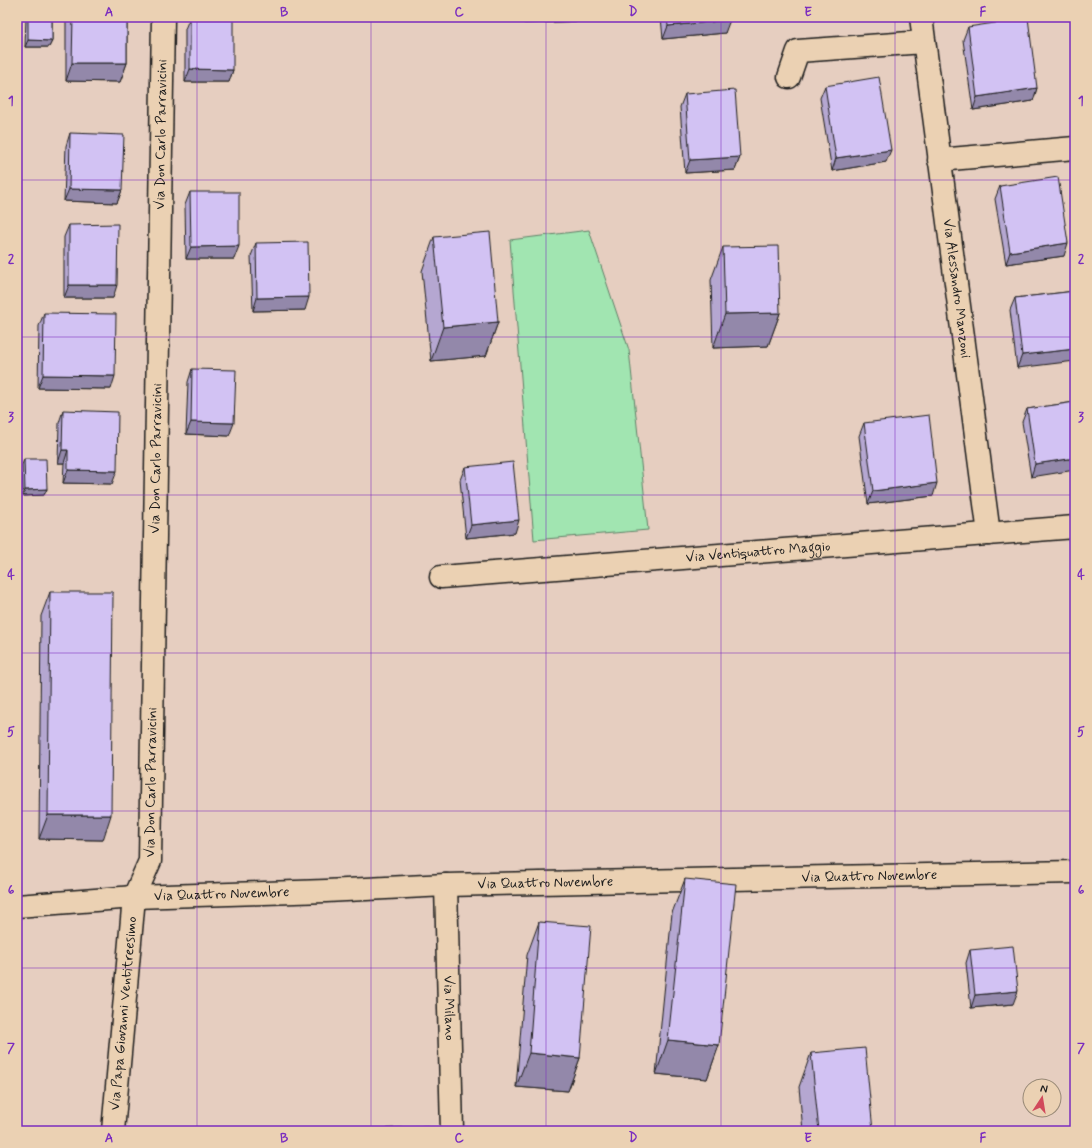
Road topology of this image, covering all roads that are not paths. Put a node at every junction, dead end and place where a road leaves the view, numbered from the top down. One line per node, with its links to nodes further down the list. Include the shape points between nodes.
1 (162, 17): 12 (street, Via Don Carlo Parravicini, via 150,861)
2 (921, 17): 3 (street, Via Alessandro Manzoni)
3 (924, 42): 4 (street, via 798,51); 6 (street, Via Alessandro Manzoni)
4 (789, 77)
5 (1075, 148): 6 (street)
6 (939, 160): 8 (street, Via Alessandro Manzoni)
7 (1075, 527): 8 (street, Via Ventiquattro Maggio)
8 (989, 534): 9 (street, Via Ventiquattro Maggio)
9 (441, 577)
10 (1075, 872): 11 (street, Via Quattro Novembre)
11 (446, 885): 12 (street, Via Quattro Novembre); 15 (street, Via Milano)
12 (134, 897): 13 (street, Via Quattro Novembre); 14 (street, Via Papa Giovanni Ventitreesimo)
13 (17, 906)
14 (113, 1131)
15 (452, 1131)

